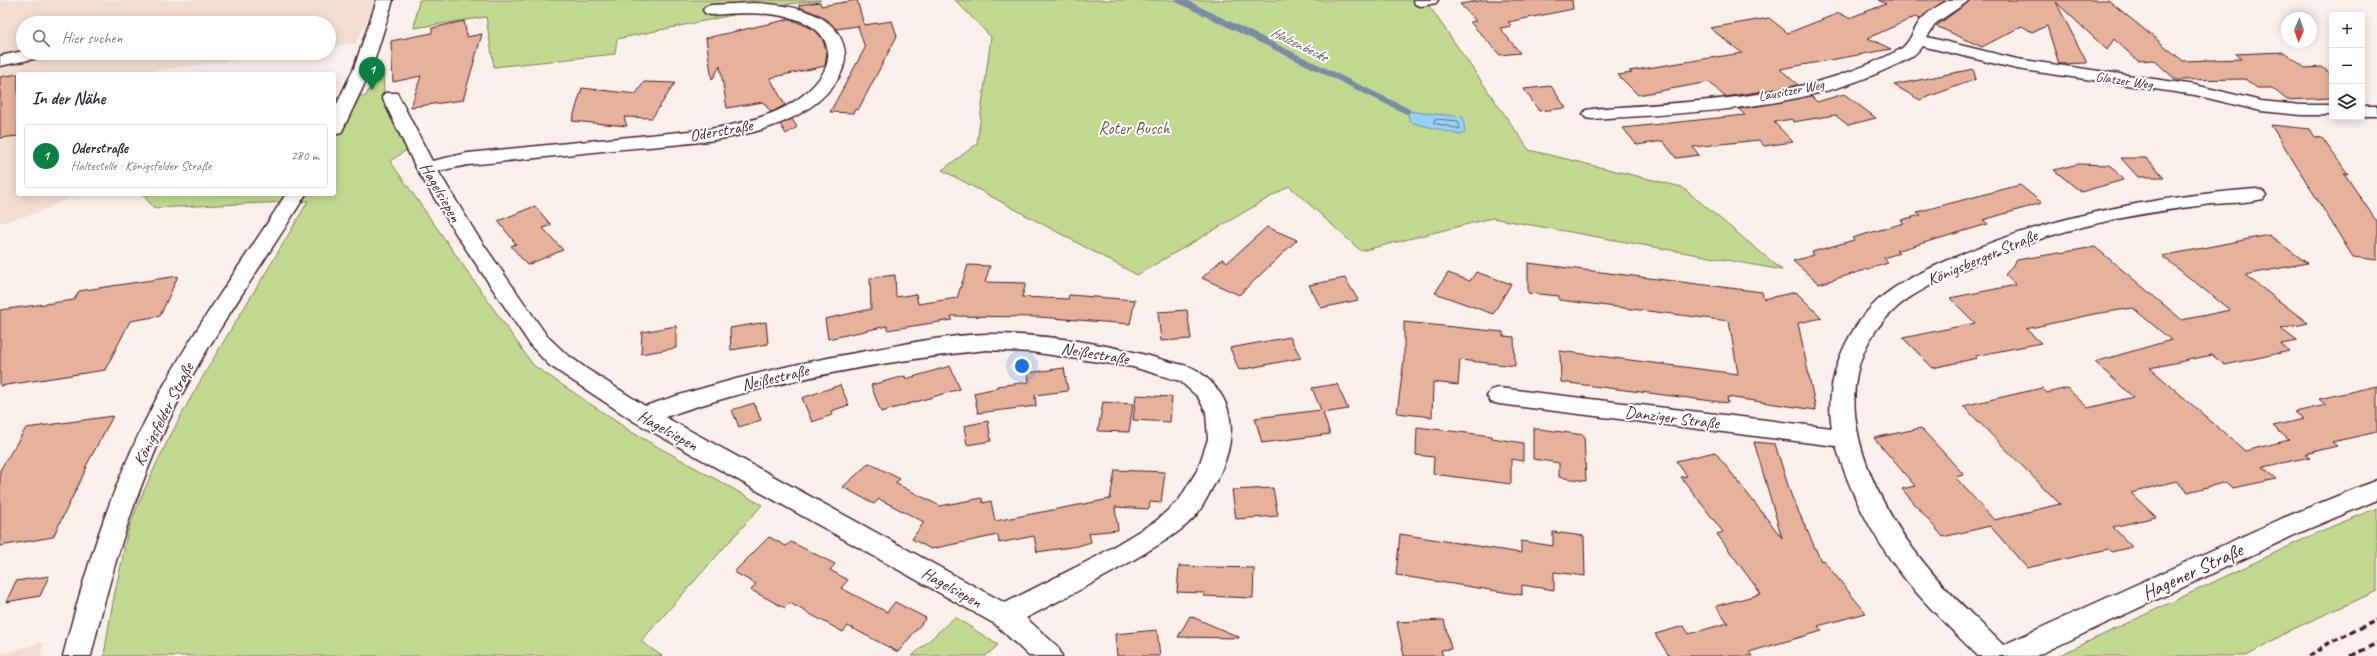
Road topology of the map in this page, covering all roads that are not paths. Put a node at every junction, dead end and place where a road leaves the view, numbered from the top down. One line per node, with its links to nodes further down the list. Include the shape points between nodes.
1 (385, 0): 12 (street, via 363,68)
2 (1962, 0): 4 (street, Lausitzer Weg, via 1927,23)
3 (711, 10): 13 (street, Oderstraße, via 741,7 770,10 796,14 816,23 833,37 838,50 837,65 829,81 799,106 776,118 745,128 710,135 468,159)
4 (1917, 40): 8 (street, Glatzer Weg, via 2017,64 2195,90 2261,106); 11 (street, Lausitzer Weg, via 1908,52 1862,73 1818,86 1721,103)
5 (16, 58): 6 (street)
6 (0, 61)
7 (391, 97): 13 (street, Hagelsiepen)
8 (2329, 110)
9 (2365, 111): 10 (street)
10 (2377, 111)
11 (1592, 114)
12 (336, 125)
13 (426, 168): 17 (street, Hagelsiepen, via 468,238 539,341 579,375)
14 (2256, 195): 18 (street, Königsberger Straße, via 2148,206 2061,225 1975,256 1925,280 1885,306 1855,344 1841,390)
15 (295, 196): 21 (street, Königsfelder Straße, via 189,361 143,451 107,540)
16 (1500, 396): 18 (street, Danziger Straße)
17 (643, 416): 20 (street, Hagelsiepen); 20 (street, Neißestraße, via 709,393 796,371 907,351 986,342 1082,350 1134,359 1188,375 1206,391 1218,412 1220,439 1210,471 1188,507 1166,528 1105,565)
18 (1845, 438): 23 (street, Königsberger Straße, via 1860,480 1882,522 1924,582)
19 (2377, 490): 24 (street, Hagener Straße, via 2292,525)
20 (1005, 616): 22 (street, Hagelsiepen)
21 (77, 656)
22 (1048, 656)
23 (1996, 656)
24 (2008, 656)

